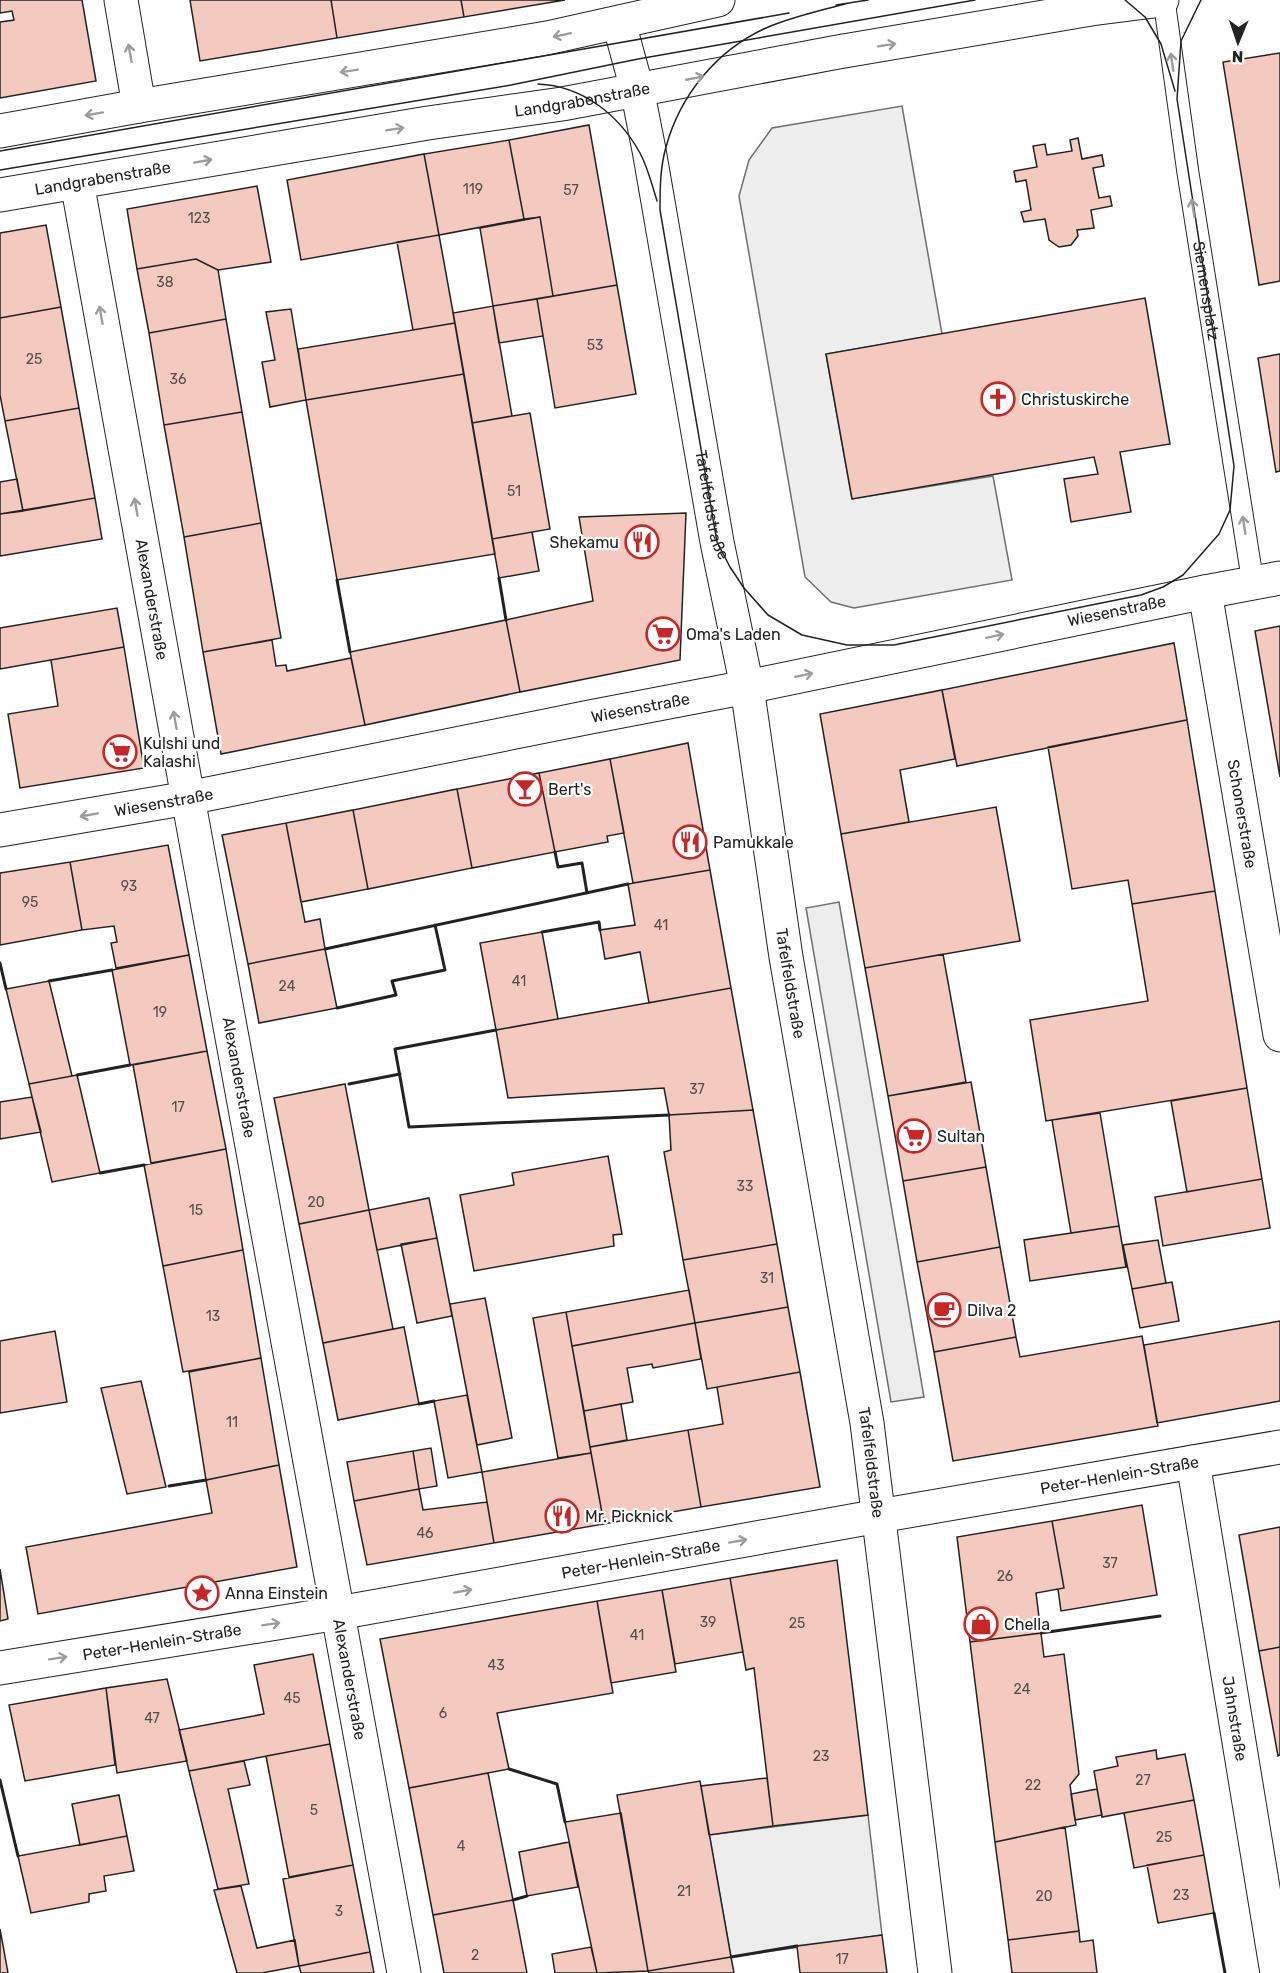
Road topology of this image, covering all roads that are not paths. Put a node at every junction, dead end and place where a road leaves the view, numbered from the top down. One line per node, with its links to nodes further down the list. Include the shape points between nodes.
1 (121, 0): 6 (street, one-way to 1)
2 (718, 0): 4 (street)
3 (1163, 0): 5 (street, Landgrabenstraße, one-way to 3, via 837,52); 10 (lane, Siemensplatz, one-way to 3, via 1188,173)
4 (617, 11): 5 (street, Tafelfeldstraße); 6 (street, one-way to 6, via 520,43)
5 (637, 89): 8 (street, Landgrabenstraße, one-way to 5); 12 (street, Tafelfeldstraße, via 717,542)
6 (139, 106): 7 (street, one-way to 7)
7 (0, 131)
8 (77, 182): 9 (street, Landgrabenstraße); 13 (street, Alexanderstraße, one-way to 8)
9 (0, 195)
10 (1267, 580): 11 (street, Wiesenstraße)
11 (1205, 592): 12 (street, Wiesenstraße, one-way to 11); 15 (street, Schonerstraße)
12 (747, 687): 13 (street, Wiesenstraße); 18 (street, Tafelfeldstraße, via 786,957 867,1424)
13 (188, 798): 14 (street, Wiesenstraße, one-way to 14); 19 (street, Alexanderstraße)
14 (0, 830)
15 (1280, 1035)
16 (1280, 1447): 17 (street, Peter-Henlein-Straße)
17 (1193, 1462): 18 (street, Peter-Henlein-Straße); 23 (street, Jahnstraße)
18 (879, 1516): 19 (street, Peter-Henlein-Straße, one-way to 18); 22 (street, Tafelfeldstraße)
19 (338, 1613): 20 (street, Peter-Henlein-Straße, one-way to 19); 21 (street, Alexanderstraße)
20 (0, 1668)
21 (405, 1973)
22 (935, 1973)
23 (1277, 1973)

